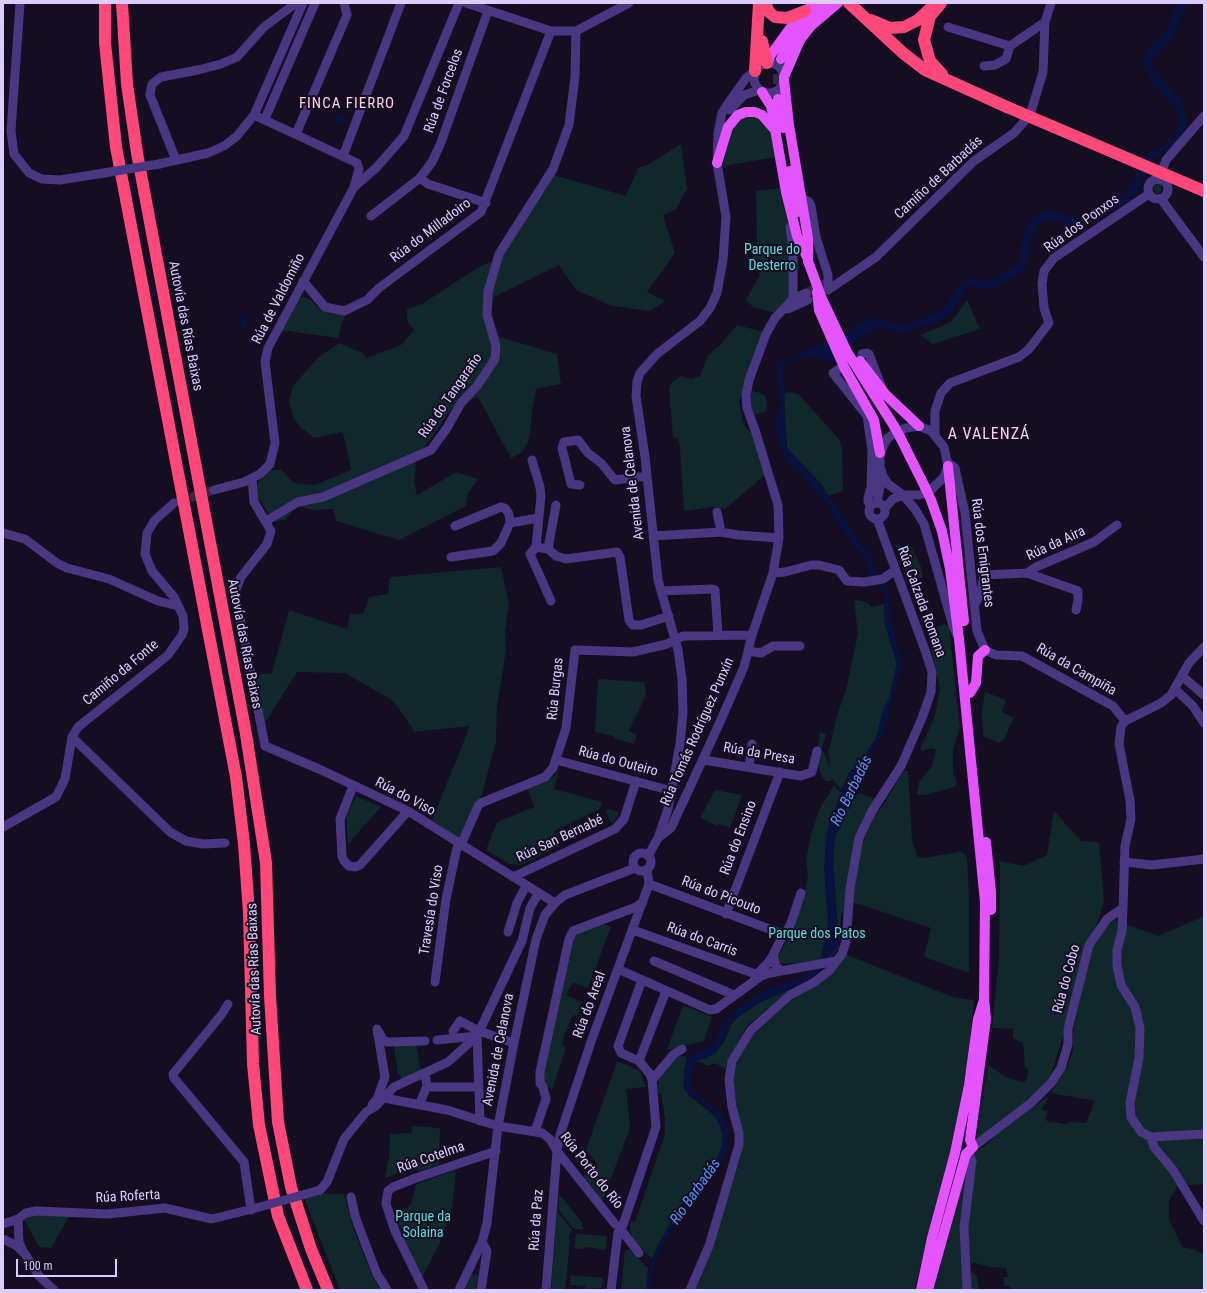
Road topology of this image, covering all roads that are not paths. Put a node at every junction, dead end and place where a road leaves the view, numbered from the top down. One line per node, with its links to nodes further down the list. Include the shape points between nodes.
1 (20, 3): 44 (street, bridge, via 10,131 14,154 29,173 42,179 60,180)
2 (105, 3): 201 (highway, Autovía das Rías Baixas, via 105,43 116,147 236,777 244,844 253,1064 259,1125 278,1216)
3 (122, 3): 202 (highway, Autovía das Rías Baixas, via 127,84 137,153 260,819 266,863 270,996 278,1122 291,1187 310,1249)
4 (302, 3): 33 (street); 44 (street, via 292,6 264,27 238,57 210,67 161,77 152,84 150,95)
5 (315, 3): 35 (street)
6 (344, 3): 42 (street, via 347,15)
7 (401, 3): 43 (street)
8 (459, 3): 48 (street, Rúa de Valdomiño, via 404,136 376,168)
9 (466, 3): 20 (street)
10 (629, 3): 25 (street)
11 (759, 3): 30 (highway)
12 (765, 3): 21 (highway, via 775,17 787,18); 28 (highway, via 762,33)
13 (816, 3): 21 (main road)
14 (830, 3): 27 (main road, via 804,24 791,40)
15 (838, 3): 31 (main road, via 811,26 800,40)
16 (936, 3): 19 (highway, via 918,20 904,27 890,28 877,24)
17 (941, 3): 32 (highway, via 930,16 924,40 930,61)
18 (1051, 3): 22 (street, Camiño de Barbadás)
19 (853, 7): 32 (highway, via 925,70)
20 (488, 11): 24 (street); 46 (street, Rúa de Forcelos, via 440,145)
21 (805, 11): 28 (main road)
22 (1045, 22): 26 (street); 59 (street, Camiño de Barbadás, via 1043,72 1030,115 1014,133 974,161 876,257 851,273)
23 (948, 27): 26 (street)
24 (551, 31): 25 (street); 53 (street, Rúa do Milladoiro)
25 (576, 31): 85 (street, Rúa do Tangaraño, via 575,77 569,125 552,169 499,254 488,292 487,315 496,346 495,359 477,386 460,403 447,428 431,450 323,496 298,502)
26 (1010, 46): 29 (street, via 1006,59 995,65)
27 (781, 59)
28 (767, 63): 30 (street); 31 (street, via 777,65)
29 (984, 66)
30 (755, 71): 34 (street, via 754,81); 41 (street, Avenida de Celanova, via 746,78 722,113)
31 (784, 79): 34 (street, via 776,91); 51 (main road, via 789,126)
32 (951, 81): 49 (highway, bridge)
33 (266, 87): 35 (street); 37 (street)
34 (761, 91): 40 (main road, via 771,106); 41 (street, Avenida de Celanova, via 744,95 736,102)
35 (277, 92): 39 (street)
36 (778, 99): 57 (main road)
37 (254, 114): 39 (street); 44 (street, via 238,136 224,146 208,153)
38 (1204, 116): 47 (street, via 1166,160)
39 (265, 120): 42 (street)
40 (776, 131): 45 (main road, via 762,115 755,112 738,115 728,127); 55 (main road)
41 (718, 133): 45 (street, Avenida de Celanova)
42 (296, 134): 43 (street)
43 (343, 156): 48 (street, Rúa de Valdomiño, via 357,163 359,169)
44 (176, 160)
45 (717, 163): 74 (street, Avenida de Celanova, via 726,217 723,260 717,293 710,308 700,320 657,354 640,373 637,382 636,396)
46 (420, 178): 53 (street, via 428,184); 54 (street, Rúa de Forcelos)
47 (1159, 179): 50 (street, via 1148,185); 52 (street, via 1165,182 1168,188 1167,195)
48 (354, 187): 58 (street, Rúa de Valdomiño)
49 (1204, 192)
50 (1149, 194): 52 (street); 66 (street, Rúa dos Ponxos, via 1054,258 1044,271 1042,284 1044,308 1049,323 1029,349 1019,357 950,383 941,393)
51 (802, 198): 57 (main road, via 808,238); 59 (street, via 811,206)
52 (1161, 199): 56 (street)
53 (486, 203): 58 (street, Rúa do Milladoiro, via 481,212 379,288 367,300 344,311 325,307)
54 (371, 216)
55 (792, 216): 57 (main road); 60 (street, via 789,224 793,249)
56 (1204, 257)
57 (808, 261): 59 (main road, bridge)
58 (302, 281): 75 (street, Rúa de Valdomiño, via 268,348 265,362 275,443 270,464)
59 (827, 282): 62 (main road, bridge, via 822,299); 67 (main road, bridge, via 819,310)
60 (793, 299): 61 (street); 61 (street, via 807,296)
61 (775, 318): 92 (street, Rúa Tomás Rodríguez Punxín, via 766,334 749,380 746,401 775,492)
62 (836, 330): 65 (main road, via 845,336 858,359); 107 (main road, bridge, via 894,426 931,500 942,531 950,569)
63 (862, 354): 65 (street, via 869,354)
64 (836, 371): 67 (street)
65 (883, 391): 68 (main road)
66 (936, 411): 68 (street); 69 (street, Rúa dos Ponxos)
67 (869, 415): 70 (main road, via 876,428); 81 (street, via 872,482 868,502)
68 (919, 426): 69 (street, via 931,431); 70 (street, via 893,434)
69 (935, 436): 72 (street, via 944,447)
70 (880, 453): 73 (street)
71 (532, 460): 83 (street, via 540,487)
72 (948, 465): 78 (street, via 944,477 929,492); 101 (street, Rúa dos Emigrantes, via 955,468 965,513); 115 (main road)
73 (880, 466): 78 (street, via 888,484); 81 (street)
74 (647, 476): 76 (street, via 615,480 578,440 564,442 562,448 571,484); 91 (street, Avenida de Celanova)
75 (252, 478): 77 (street, Rúa de Valdomiño); 85 (street, via 254,502)
76 (580, 485)
77 (214, 490)
78 (903, 495): 81 (street); 107 (street, via 924,524 952,626)
79 (174, 503): 102 (street, Camiño da Fonte, via 154,520 147,533 145,554 152,570 174,597)
80 (556, 505): 94 (street)
81 (878, 505): 84 (street, via 884,514); 84 (street, Rúa Calzada Romana, via 869,514)
82 (717, 512): 89 (street)
83 (538, 518): 86 (street); 93 (street)
84 (876, 519): 96 (street, Rúa Calzada Romana)
85 (266, 521): 128 (street, Rúa do Viso, via 271,531 267,544 241,577 236,592 265,746)
86 (510, 522): 88 (street, via 509,514 505,508 500,507); 95 (street, via 501,543 493,551)
87 (1117, 525): 98 (street, Rúa da Aira, via 1094,542)
88 (455, 526)
89 (720, 532): 91 (street); 92 (street)
90 (3, 533): 102 (street, via 25,539 67,568 109,579 158,601)
91 (653, 536): 99 (street, Avenida de Celanova, via 658,580)
92 (779, 538): 97 (street, Rúa Tomás Rodríguez Punxín)
93 (536, 547): 94 (street); 100 (street, via 530,554)
94 (548, 549): 104 (street, via 556,556 566,559 617,552 631,623 641,625)
95 (452, 557)
96 (894, 571): 97 (street, via 882,579 864,582 850,582 839,570 819,565); 154 (street, Rúa Calzada Romana, via 932,672 931,692 901,766 872,811 859,838 850,889 846,942 842,954)
97 (773, 573): 106 (street, Rúa Tomás Rodríguez Punxín)
98 (1027, 573): 101 (street, Rúa da Aira, via 984,575 981,593); 103 (street, via 1078,590)
99 (662, 591): 104 (street, Avenida de Celanova); 105 (street, via 715,590)
100 (551, 601)
101 (975, 604): 111 (street, Rúa dos Emigrantes, via 977,631)
102 (178, 606): 120 (street, Camiño da Fonte, via 183,616 184,629 177,643 157,664 78,727)
103 (1076, 610)
104 (669, 616): 108 (street, Avenida de Celanova)
105 (718, 635): 106 (street); 108 (street, via 683,636)
106 (752, 635): 112 (street, Rúa Tomás Rodríguez Punxín)
107 (959, 639): 117 (main road)
108 (675, 640): 123 (street, Rúa Burgas, via 633,652 574,650 566,728); 129 (street, Avenida de Celanova, via 682,678 683,713)
109 (800, 646): 112 (street, via 772,646 761,654)
110 (1204, 647): 113 (street, via 1189,663)
111 (985, 650): 115 (main road, via 978,656 976,683); 118 (street, Rúa da Campiña, via 996,655 1022,656 1113,706)
112 (748, 651): 124 (street, Rúa Tomás Rodríguez Punxín, via 744,667)
113 (1182, 676): 114 (street); 116 (street)
114 (1175, 689): 118 (street, via 1171,696); 119 (street, via 1193,706)
115 (970, 693): 117 (main road)
116 (1204, 694)
117 (966, 708): 162 (main road, via 985,902)
118 (1125, 721): 137 (street, via 1121,727 1119,744 1130,800 1131,819)
119 (1204, 723)
120 (72, 737): 131 (street, via 65,779 56,797); 133 (street, via 170,832 186,841 203,844)
121 (752, 744): 125 (street)
122 (817, 751): 126 (street, Rúa da Presa, via 812,772 802,776)
123 (556, 760): 127 (street, Rúa do Outeiro); 134 (street, Travesía do Viso, via 545,777 481,803)
124 (704, 760): 125 (street, Rúa da Presa); 132 (street, Rúa Tomás Rodríguez Punxín, via 671,828)
125 (748, 766): 126 (street, Rúa da Presa)
126 (780, 772): 148 (street, Rúa do Ensino)
127 (636, 781): 129 (street, Rúa do Outeiro); 140 (street, Rúa San Bernabé, via 624,819 615,829)
128 (353, 786): 130 (street, Rúa do Viso); 130 (street, via 340,819 342,856 349,866 360,865)
129 (672, 792): 132 (street, Avenida de Celanova)
130 (408, 811): 134 (street, Rúa do Viso)
131 (3, 827)
132 (658, 838): 135 (street, Avenida de Celanova)
133 (226, 843)
134 (459, 844): 140 (street, Rúa do Viso); 159 (street, Travesía do Viso, via 446,899)
135 (648, 856): 138 (street, via 643,853 634,856); 139 (street, via 651,863)
136 (1204, 859): 137 (street, via 1152,865)
137 (1124, 862): 147 (street)
138 (635, 868): 139 (street, via 639,871); 146 (street, Avenida de Celanova, via 565,895)
139 (647, 869): 141 (street, Rúa do Areal)
140 (513, 877): 142 (street, Rúa do Viso)
141 (649, 884): 145 (street, Rúa do Areal); 148 (street, Rúa do Picouto)
142 (526, 886): 144 (street, Rúa do Viso); 150 (street, via 517,903)
143 (801, 893): 151 (street, via 791,923)
144 (538, 894): 146 (street, Rúa do Viso); 165 (street, via 530,908 522,941)
145 (643, 902): 149 (street, Rúa do Areal); 180 (street, via 573,931 569,939 540,1072 540,1083 546,1099)
146 (554, 903): 168 (street, Avenida de Celanova, via 545,915 536,939)
147 (1123, 908): 182 (street, via 1117,965 1121,985 1135,1007 1140,1028 1140,1058 1130,1104 1131,1117 1141,1132); 185 (street, Rúa do Cobo, via 1108,919 1089,945 1068,1029 1065,1055 1061,1068 1051,1084 1031,1103)
148 (726, 914): 151 (street, Rúa do Picouto)
149 (633, 930): 155 (street, Rúa do Areal); 157 (street, Rúa do Carris)
150 (508, 932)
151 (782, 935): 152 (street)
152 (773, 955): 156 (street, via 776,966); 157 (street)
153 (654, 960): 161 (street)
154 (836, 961): 156 (street); 209 (street, Rúa Calzada Romana, via 829,971 790,995 751,1030 732,1061 729,1080 739,1145 709,1246)
155 (618, 970): 158 (street); 184 (street, Rúa do Areal, via 592,1039)
156 (781, 970): 157 (street)
157 (759, 975): 161 (street)
158 (642, 980): 160 (street); 170 (street, via 618,1046 621,1053)
159 (435, 982)
160 (666, 991): 161 (street, via 710,1010 716,1009); 170 (street)
161 (734, 995)
162 (984, 1000): 185 (main road, via 978,1020 969,1085); 185 (main road, via 986,1019 974,1110)
163 (228, 1004): 190 (street, via 173,1074 244,1162)
164 (453, 1030): 165 (street, via 460,1021)
165 (478, 1033): 166 (street); 168 (street); 171 (street, via 448,1062); 174 (street)
166 (437, 1040)
167 (425, 1041): 177 (street, via 388,1042 383,1040 377,1029 385,1077 377,1099)
168 (514, 1043): 179 (street, Avenida de Celanova)
169 (682, 1049): 172 (street, via 674,1054)
170 (640, 1061): 172 (street)
171 (424, 1073): 173 (street); 175 (street, via 394,1087)
172 (652, 1080): 189 (street, via 656,1127)
173 (427, 1086): 174 (street); 176 (street)
174 (479, 1088): 178 (street)
175 (384, 1098): 176 (street, Rúa Porto do Río); 177 (street)
176 (419, 1105): 178 (street, Rúa Porto do Río, via 447,1110)
177 (366, 1112): 190 (street, Rúa Roferta, bridge, via 344,1139 327,1182 320,1190)
178 (480, 1121): 179 (street, Rúa Porto do Río)
179 (498, 1126): 180 (street, Rúa Porto do Río); 183 (street, Avenida de Celanova)
180 (535, 1131): 184 (street, Rúa Porto do Río, via 550,1139)
181 (1204, 1134): 182 (street)
182 (1151, 1137): 193 (street, via 1154,1147 1173,1170)
183 (496, 1151): 197 (street, Avenida de Celanova, via 487,1223); 204 (street, Rúa Cotelma, via 393,1186 388,1191 386,1204 395,1231)
184 (556, 1151): 186 (street, Rúa Porto do Río); 187 (street, Rúa da Paz)
185 (964, 1152): 210 (main road, via 945,1191); 211 (main road); 212 (street, via 972,1161 964,1228)
186 (573, 1172): 187 (street, via 568,1168 562,1169); 191 (street, Rúa Porto do Río)
187 (554, 1179): 207 (street, Rúa da Paz)
188 (351, 1197): 203 (street, via 364,1243)
189 (632, 1204): 191 (street, via 621,1217 613,1218); 195 (street)
190 (254, 1209): 192 (street, Rúa Roferta, via 212,1219 165,1208 108,1214 36,1211 26,1213)
191 (606, 1214): 195 (street, Rúa Porto do Río)
192 (18, 1219): 194 (street, Rúa Roferta); 199 (street, via 20,1242)
193 (1204, 1221)
194 (3, 1224)
195 (620, 1228): 198 (street, Rúa Porto do Río); 208 (street)
196 (3, 1239): 199 (street, via 17,1246)
197 (482, 1242): 205 (street, Avenida de Celanova); 206 (street, via 487,1251)
198 (639, 1253)
199 (25, 1254): 200 (street, via 39,1276)
200 (54, 1290)
201 (307, 1290)
202 (328, 1290)
203 (387, 1290)
204 (424, 1290)
205 (459, 1290)
206 (481, 1290)
207 (546, 1290)
208 (611, 1290)
209 (690, 1290)
210 (921, 1290)
211 (927, 1290)
212 (967, 1290)

